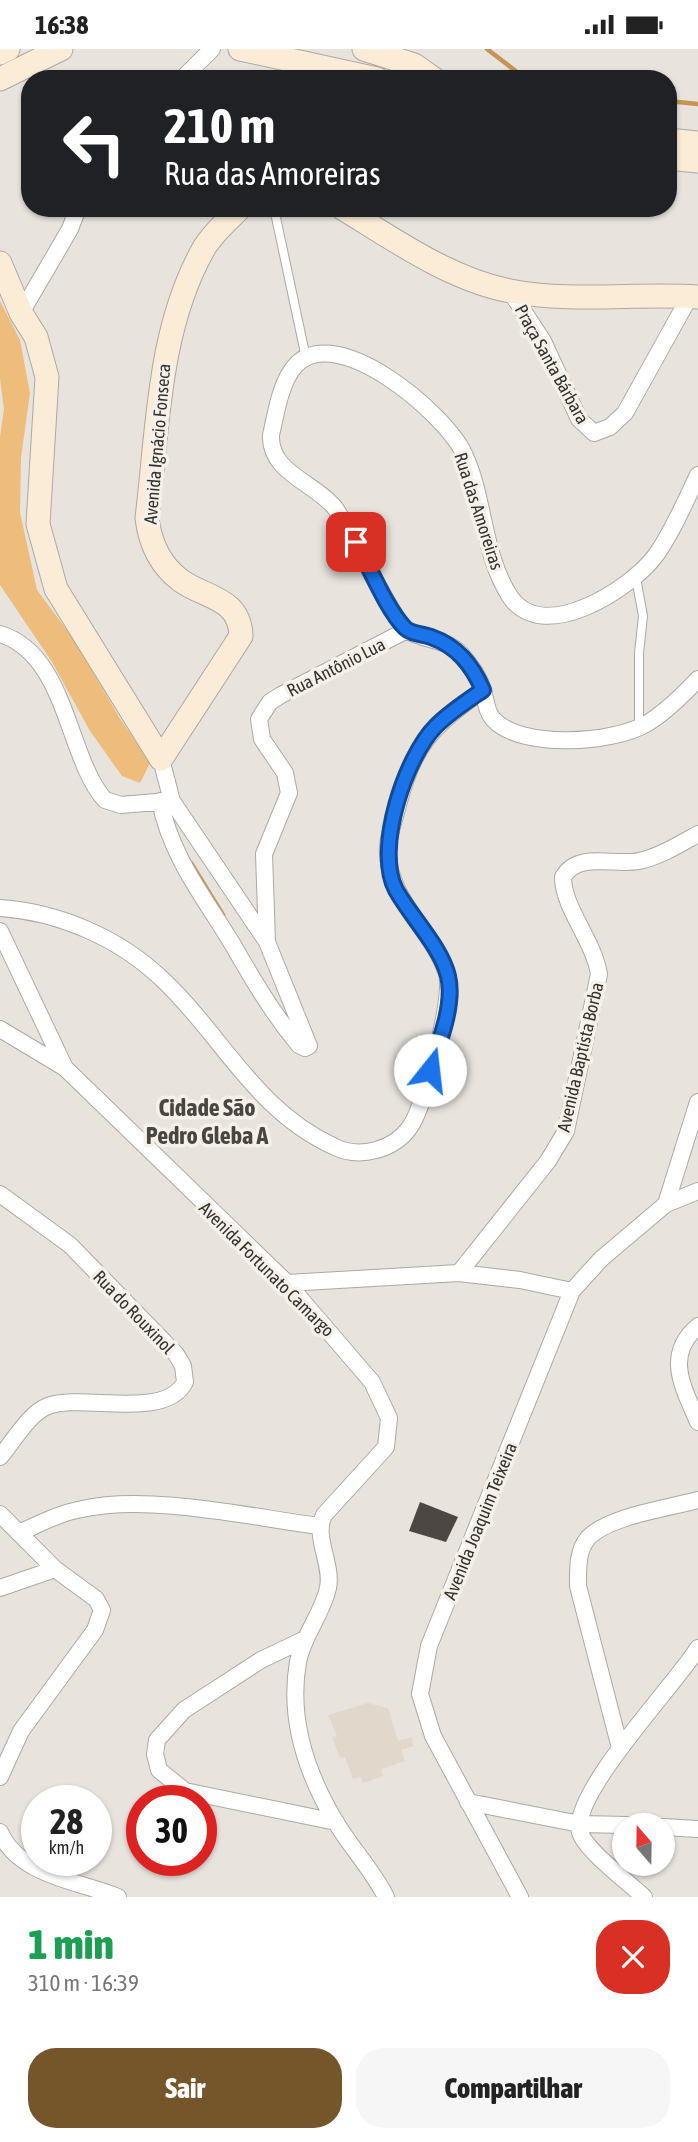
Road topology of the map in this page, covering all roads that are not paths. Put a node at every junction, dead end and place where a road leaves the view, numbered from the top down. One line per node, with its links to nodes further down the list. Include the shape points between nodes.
1 (8, 49): 6 (street)
2 (61, 49): 7 (street)
3 (212, 49): 8 (street)
4 (240, 49): 9 (street)
5 (364, 49): 10 (street)
6 (0, 53)
7 (27, 57): 11 (street)
8 (191, 70)
9 (336, 70)
10 (422, 70)
11 (0, 79)
12 (677, 141): 13 (street)
13 (698, 143)
14 (677, 159): 15 (street)
15 (698, 161)
16 (75, 217): 23 (street)
17 (232, 217): 32 (street, Avenida Ignácio Fonseca, via 205,247 176,315 167,351 147,518 162,563 182,582 231,607 241,636)
18 (276, 217): 24 (lane)
19 (357, 217): 21 (street, via 441,267)
20 (0, 263): 23 (street)
21 (510, 291): 22 (street); 22 (street, Praça Santa Bárbara, via 543,341 579,419 594,433 610,427 625,413)
22 (694, 297)
23 (21, 313): 32 (street, via 36,337 47,377 38,524 56,589)
24 (306, 358): 26 (street, Rua das Amoreiras, via 333,352 370,367 444,423 464,454 495,566 509,596 521,608 548,616 571,612 608,597); 27 (street, via 287,378 270,444 281,463 332,504)
25 (698, 475): 26 (street, Rua das Amoreiras, via 666,541)
26 (636, 578): 31 (lane, via 643,616)
27 (407, 630): 30 (street, via 446,642 460,653); 37 (street, Rua Antônio Lua, via 281,695 259,719 262,739 285,773 289,793 264,854)
28 (0, 634): 33 (street, via 15,638 27,649 50,680 105,800 121,806)
29 (698, 679): 31 (street, via 659,716)
30 (483, 690): 31 (street, via 493,719 529,736 576,740); 35 (street, via 436,726 414,755 388,846 394,887 441,959 450,995 411,1126 383,1148 365,1154 340,1150 290,1122 227,1057 172,989 136,958 95,933 55,918)
31 (639, 728)
32 (161, 759): 33 (street)
33 (166, 801): 37 (street); 37 (street, via 173,849 262,996 306,1048 310,1046 306,1034)
34 (698, 834): 44 (street, Avenida Baptista Borba, via 640,861 581,862 563,877 566,895 596,955 599,974 570,1118 553,1154)
35 (0, 908)
36 (0, 931): 39 (street, Avenida Fortunato Camargo)
37 (267, 942)
38 (0, 1029): 39 (street)
39 (65, 1068): 45 (street, Avenida Fortunato Camargo)
40 (698, 1102): 43 (street)
41 (698, 1191): 43 (street, Avenida Joaquim Teixeira)
42 (0, 1194): 49 (street, Rua do Rouxinol, via 70,1245 176,1354 186,1382 174,1396 158,1400 45,1407)
43 (666, 1204): 46 (street, Avenida Joaquim Teixeira, via 601,1259)
44 (459, 1273): 45 (street); 46 (street)
45 (287, 1283): 52 (street, Avenida Fortunato Camargo, via 372,1382 389,1419 386,1447)
46 (572, 1291): 60 (street, Avenida Joaquim Teixeira, via 422,1672 424,1712)
47 (698, 1325): 48 (street, via 678,1358 678,1375)
48 (698, 1422)
49 (0, 1457)
50 (698, 1500): 58 (street, via 599,1530 589,1538 578,1561 578,1586)
51 (0, 1514): 53 (street)
52 (319, 1526): 53 (street, via 122,1505 71,1511); 56 (street, via 329,1583 324,1605)
53 (21, 1532): 54 (street)
54 (55, 1569): 55 (street); 59 (street, via 96,1599 102,1610 100,1621 21,1731)
55 (0, 1588)
56 (305, 1639): 61 (street, via 296,1688 300,1740 306,1764); 61 (street, via 261,1660 184,1710 157,1740 155,1754 159,1770 184,1791)
57 (698, 1648): 58 (street)
58 (620, 1748): 62 (street, via 589,1797)
59 (0, 1777)
60 (468, 1802): 62 (street); 69 (street, Avenida Joaquim Teixeira)
61 (336, 1822): 68 (street)
62 (580, 1823): 63 (street); 70 (street, via 589,1846)
63 (612, 1824)
64 (676, 1828): 65 (street)
65 (698, 1829)
66 (0, 1832): 67 (street, via 20,1857 38,1870)
67 (118, 1897)
68 (386, 1897)
69 (520, 1897)
70 (644, 1897)

